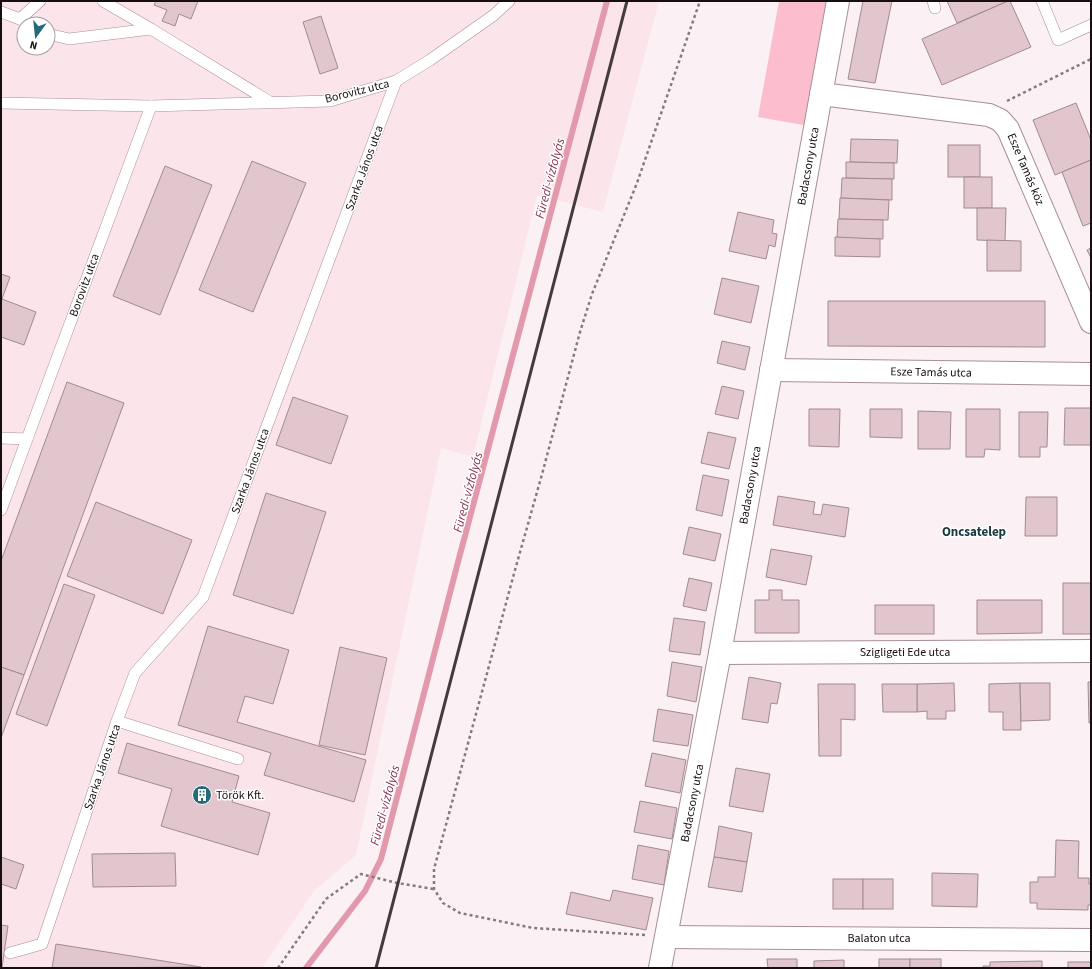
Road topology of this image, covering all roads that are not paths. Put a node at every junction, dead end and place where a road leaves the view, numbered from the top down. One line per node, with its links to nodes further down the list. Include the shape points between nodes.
1 (40, 1): 7 (lane)
2 (103, 1): 10 (lane)
3 (510, 1): 12 (lane, via 494,15)
4 (838, 1): 13 (street, Badacsony utca)
5 (1042, 1): 9 (lane, via 1058,40)
6 (1, 12): 8 (lane)
7 (29, 16)
8 (16, 19)
9 (1091, 25)
10 (151, 29): 11 (lane, via 69,39); 14 (lane)
11 (56, 36)
12 (396, 82): 14 (lane, Borovitz utca, via 330,101); 25 (lane, Szarka János utca, via 203,597 135,674)
13 (821, 94): 17 (street, Esze Tamás köz, via 989,115 1000,120 1008,129); 18 (street, Badacsony utca)
14 (270, 102): 16 (lane, Borovitz utca)
15 (1, 103): 16 (lane, Borovitz utca)
16 (151, 106): 21 (lane, Borovitz utca)
17 (1091, 322)
18 (771, 370): 19 (street, Esze Tamás utca); 24 (street, Badacsony utca)
19 (1091, 374)
20 (1, 438): 21 (lane)
21 (27, 439): 22 (lane, Borovitz utca)
22 (1, 510)
23 (1091, 651): 24 (street, Szigligeti Ede utca)
24 (720, 653): 27 (street, Badacsony utca)
25 (117, 721): 26 (lane); 29 (lane, Szarka János utca, via 42,944)
26 (238, 759)
27 (667, 937): 28 (street, Balaton utca); 30 (street, Badacsony utca)
28 (1091, 940)
29 (10, 953)
30 (660, 968)

